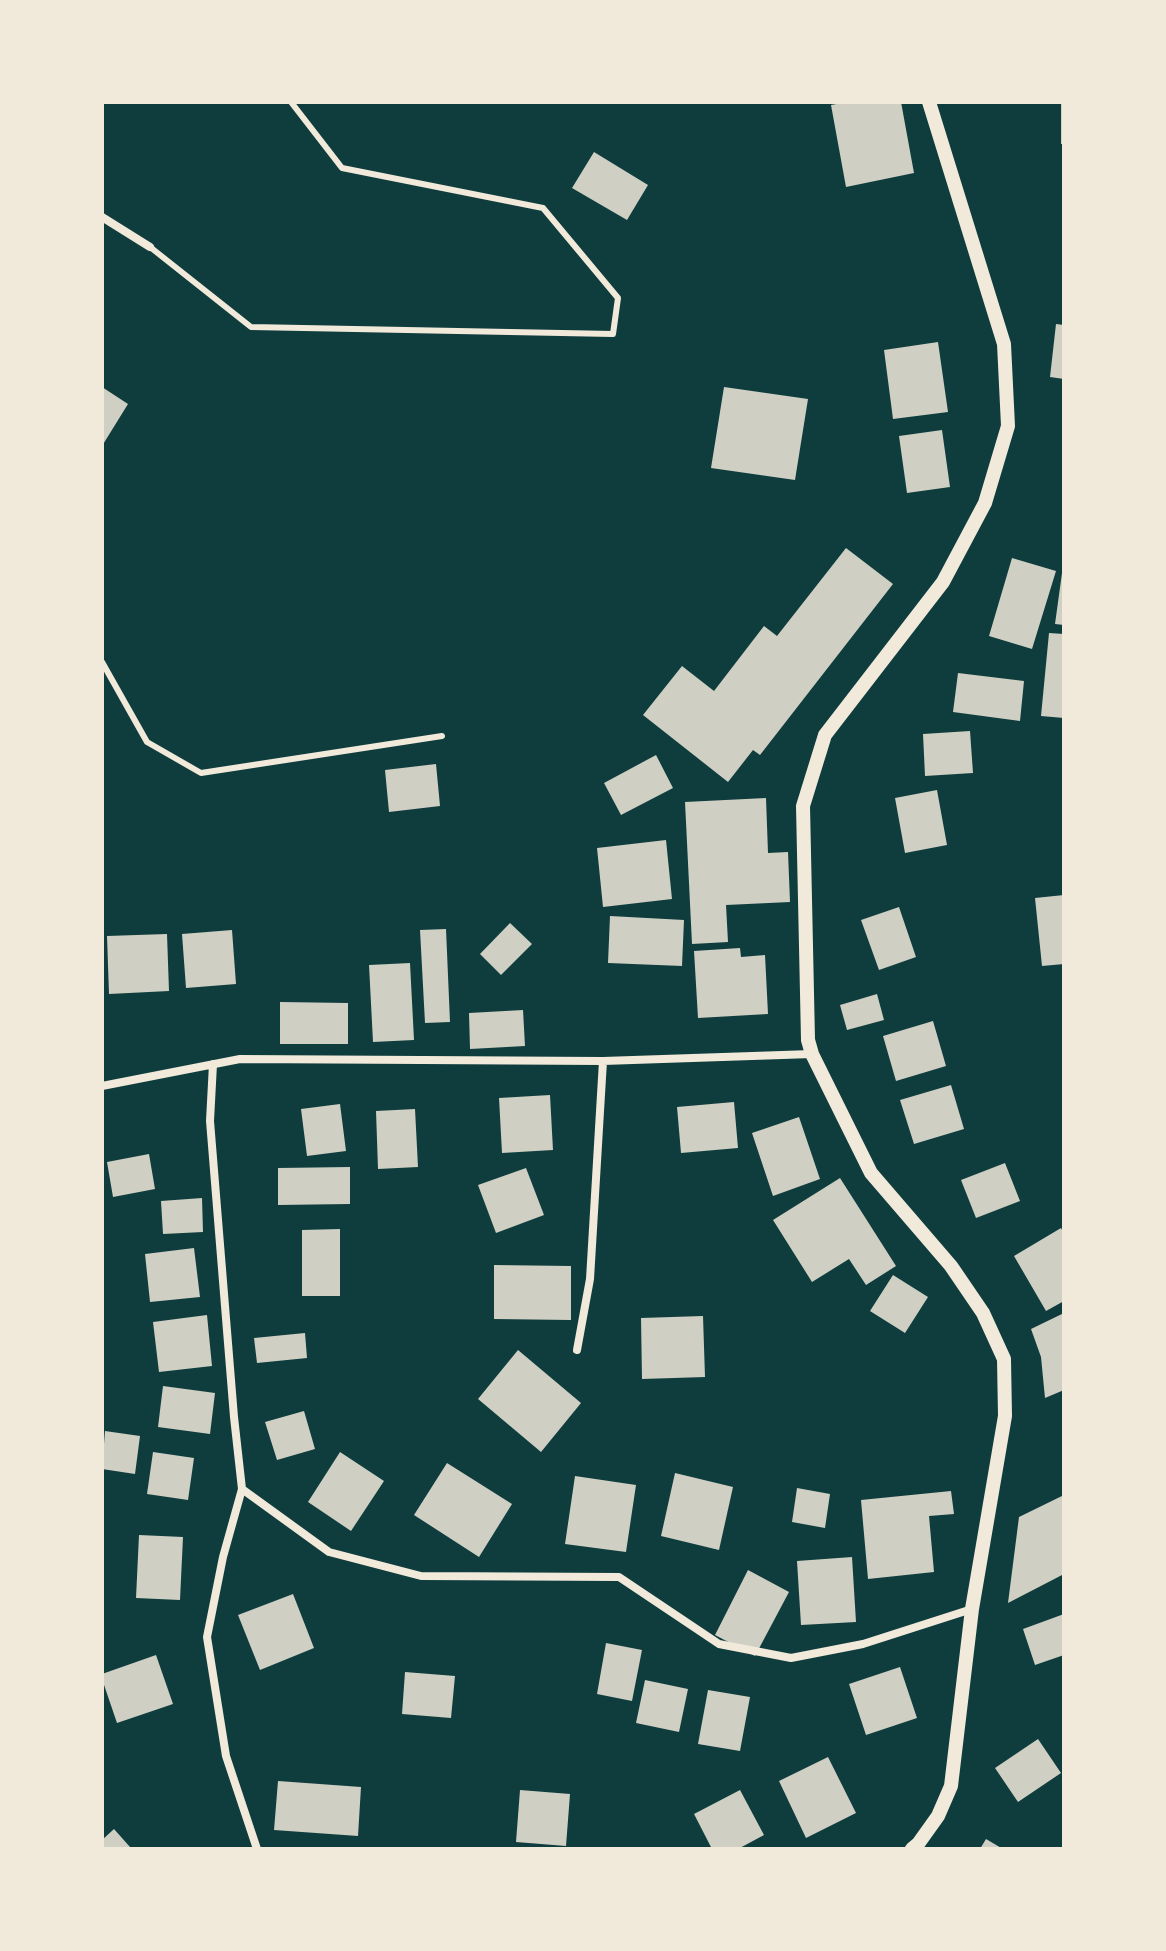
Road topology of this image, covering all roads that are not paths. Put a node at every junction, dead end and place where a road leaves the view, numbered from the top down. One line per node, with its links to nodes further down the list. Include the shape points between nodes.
1 (291, 102): 4 (lane, via 342,168 543,208 618,298 613,334 251,327)
2 (929, 102): 7 (street, via 1004,344 1008,426 985,503 943,582 825,735 803,806)
3 (102, 217): 4 (street)
4 (150, 247)
5 (102, 662): 6 (lane, via 147,742 201,773)
6 (442, 736)
7 (812, 1054): 8 (street); 13 (street, via 871,1173 951,1266 983,1313 1004,1359 1005,1416)
8 (603, 1061): 9 (street, via 240,1059); 11 (street, via 590,1279)
9 (213, 1064): 10 (street); 12 (street, via 210,1121)
10 (102, 1086)
11 (577, 1350)
12 (242, 1489): 13 (street, via 329,1552 421,1576 619,1577 719,1644 791,1658 863,1644); 14 (street, via 207,1637 226,1756)
13 (972, 1609): 15 (street, via 951,1786 938,1816)
14 (257, 1849)
15 (912, 1849)

